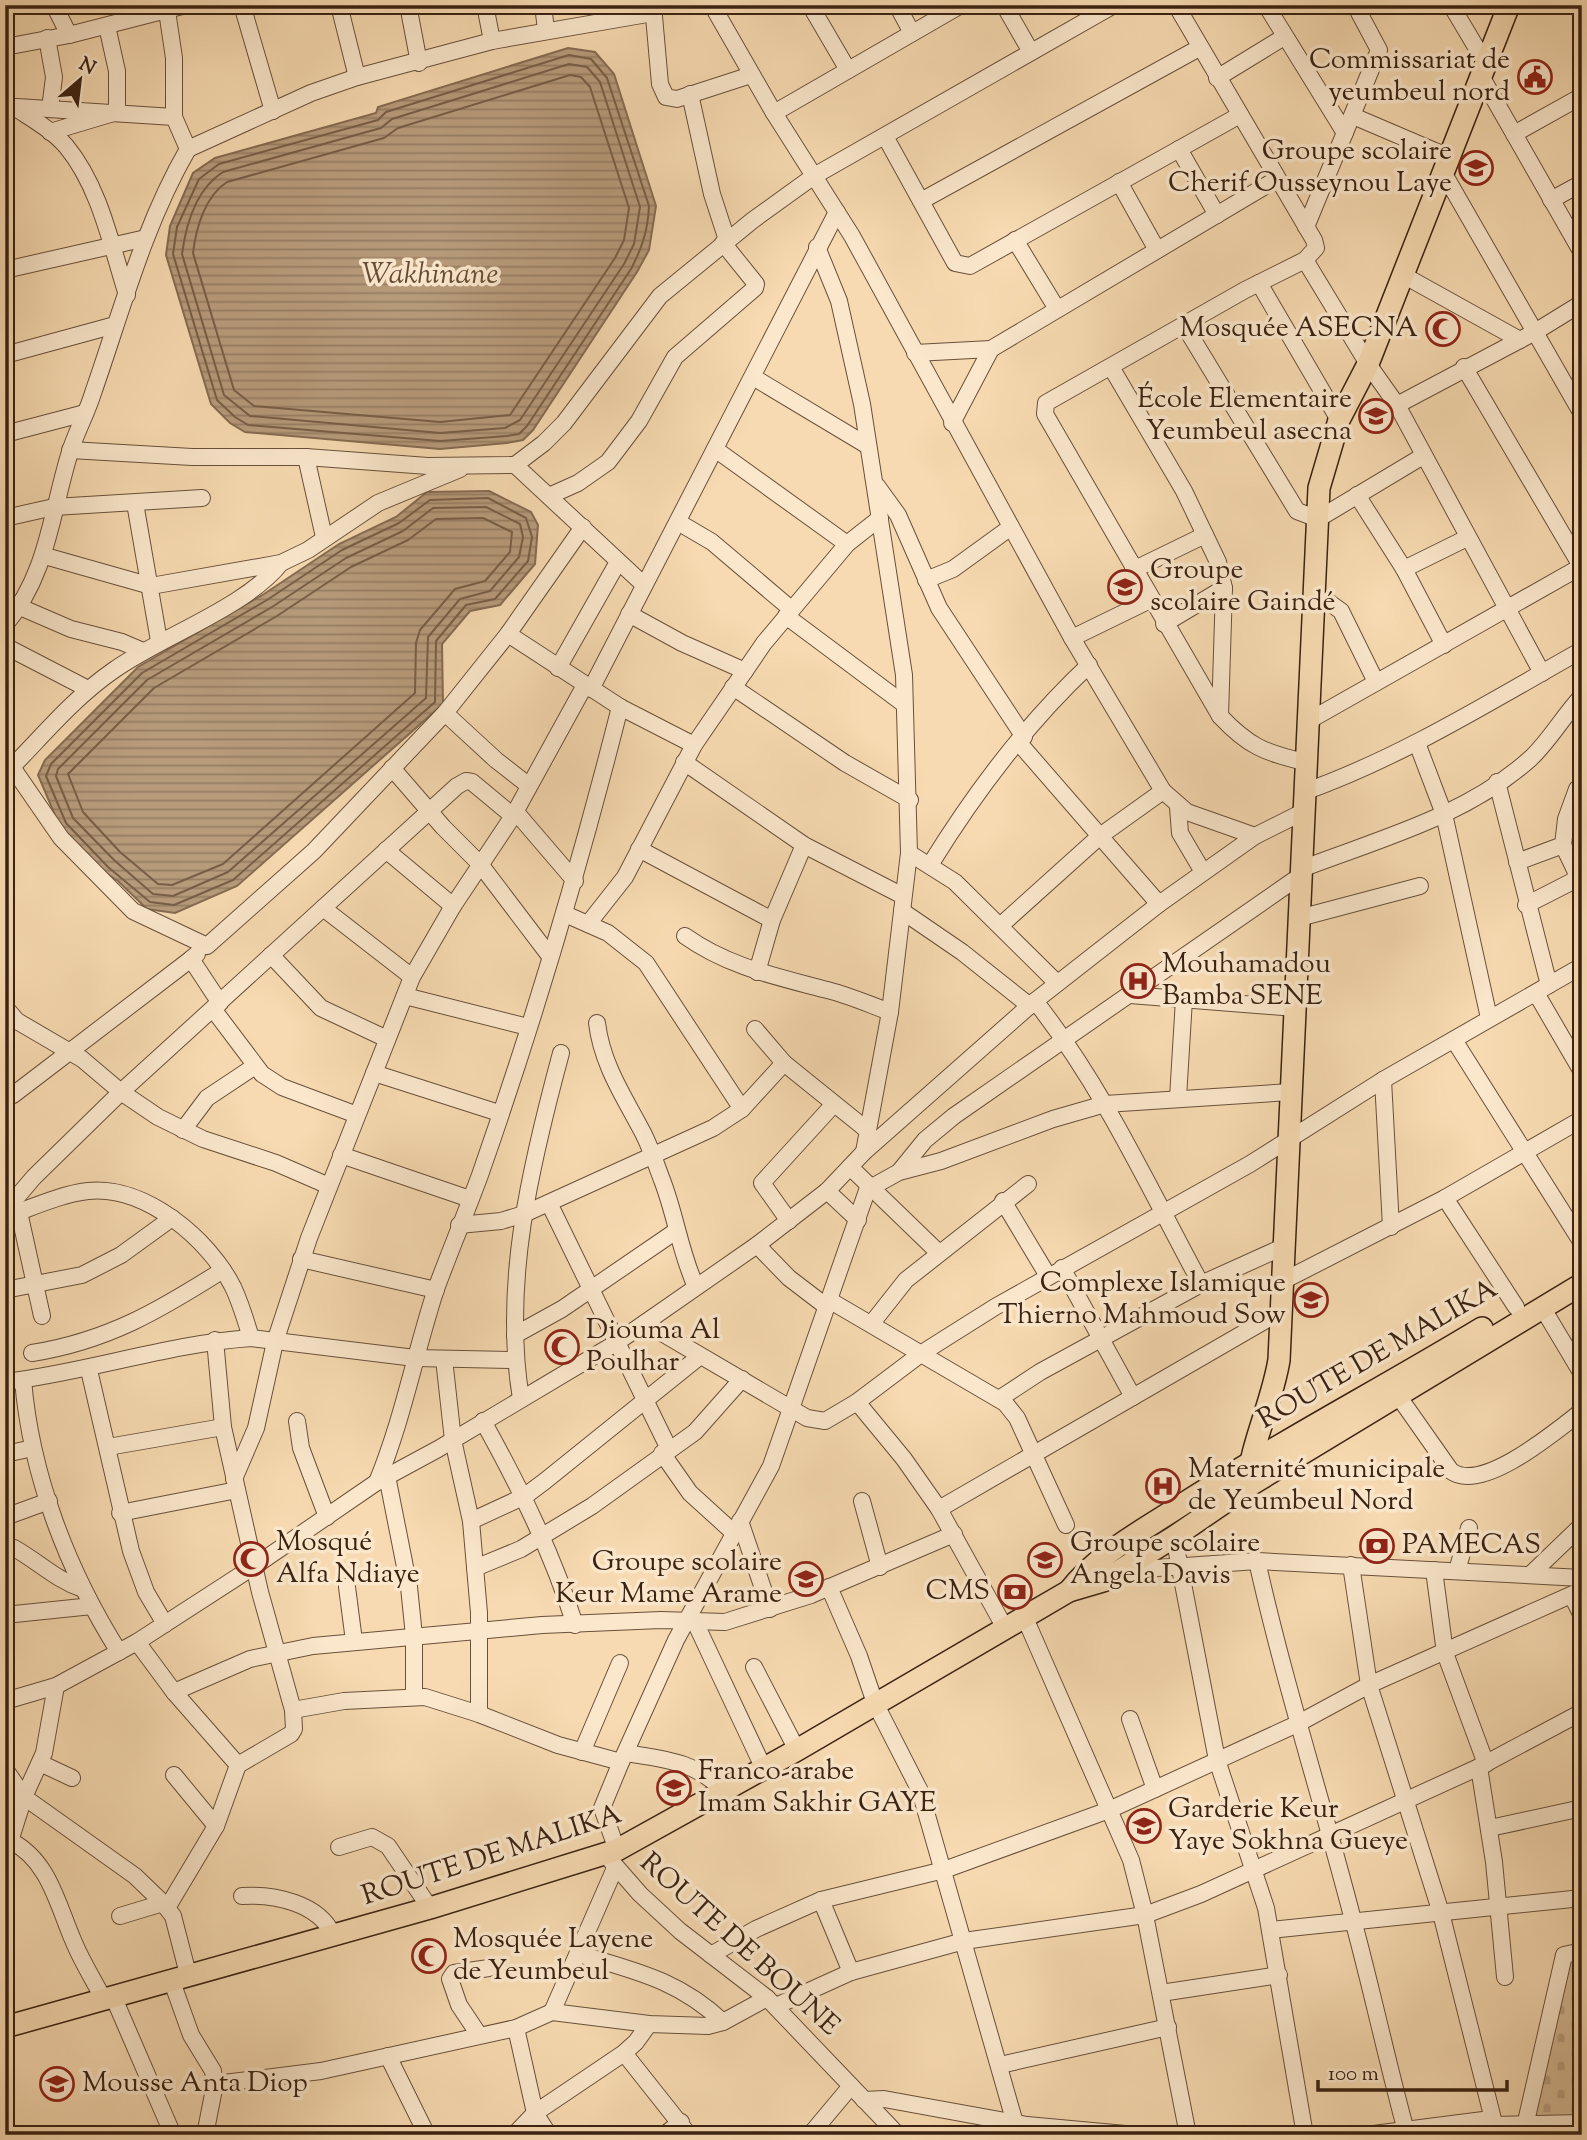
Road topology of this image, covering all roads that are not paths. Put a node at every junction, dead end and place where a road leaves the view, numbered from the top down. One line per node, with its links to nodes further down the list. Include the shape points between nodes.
1 (54, 5): 26 (street)
2 (186, 5): 20 (street)
3 (242, 5): 43 (street)
4 (339, 5): 37 (street)
5 (408, 5): 33 (street)
6 (485, 5): 29 (street)
7 (543, 5): 24 (street)
8 (712, 5): 36 (street)
9 (810, 5): 34 (street)
10 (897, 5): 25 (street)
11 (961, 5): 25 (street)
12 (1004, 5): 32 (street)
13 (1114, 5): 32 (street)
14 (1176, 5): 31 (street)
15 (1266, 5): 27 (street)
16 (1355, 5): 47 (street, via 1379,50)
17 (1451, 5): 35 (street)
18 (1509, 5): 35 (main road)
19 (653, 9): 21 (street); 39 (street, via 661,91 671,99)
20 (167, 11): 22 (street); 48 (street, via 174,58)
21 (607, 12): 24 (street)
22 (130, 13): 23 (street)
23 (107, 26): 26 (street); 44 (street, via 116,58)
24 (546, 30): 29 (street)
25 (912, 33): 34 (street)
26 (69, 35): 28 (street)
27 (1284, 37): 38 (street); 50 (street)
28 (47, 38): 30 (street); 42 (street, via 54,77)
29 (492, 41): 33 (street)
30 (5, 47)
31 (1199, 48): 38 (street); 61 (street)
32 (1031, 52): 52 (street)
33 (419, 63): 37 (street)
34 (848, 70): 45 (street)
35 (1484, 70): 51 (street); 55 (main road)
36 (751, 75): 39 (street); 45 (street)
37 (357, 77): 43 (street)
38 (1217, 78): 46 (street)
39 (690, 94): 67 (street)
40 (1582, 96): 51 (street)
41 (10, 105): 42 (street); 49 (street)
42 (50, 109): 44 (street)
43 (273, 111): 53 (street)
44 (117, 112): 48 (street); 49 (street)
45 (774, 113): 56 (street)
46 (1240, 115): 54 (street); 57 (street)
47 (1353, 116): 50 (street); 55 (street)
48 (174, 117): 53 (street)
49 (50, 132): 68 (street, via 81,168)
50 (1345, 133): 64 (street)
51 (1514, 134): 60 (street)
52 (886, 138): 56 (street); 61 (street)
53 (188, 149): 65 (street)
54 (1179, 149): 58 (street); 63 (street)
55 (1446, 164): 74 (main road); 81 (street)
56 (814, 176): 62 (street); 67 (street)
57 (1277, 179): 63 (street); 64 (street)
58 (1119, 182): 66 (street); 70 (street)
59 (1582, 183): 60 (street)
60 (1551, 200): 71 (street)
61 (921, 201): 66 (street, via 955,263 962,267)
62 (837, 212): 69 (street); 84 (street)
63 (1217, 215): 70 (street)
64 (1306, 227): 72 (street, via 1316,248)
65 (146, 238): 68 (street); 76 (street)
66 (1015, 240): 78 (street)
67 (725, 242): 101 (street, via 660,296 564,423); 105 (street, via 755,288 675,357 639,421 608,462)
68 (112, 246): 73 (street); 76 (street)
69 (817, 247): 89 (street); 96 (street, via 846,328)
70 (1157, 250): 78 (street)
71 (1582, 253)
72 (1305, 260): 75 (street); 86 (street)
73 (5, 270)
74 (1403, 275): 82 (street); 86 (main road)
75 (1259, 283): 80 (street); 93 (street)
76 (127, 295): 79 (street)
77 (1582, 303): 81 (street)
78 (1057, 309): 83 (street)
79 (115, 325): 85 (street); 91 (street)
80 (1184, 325): 87 (street); 111 (street, via 1297,511)
81 (1535, 332): 82 (street); 92 (street)
82 (1520, 340): 88 (street)
83 (991, 349): 84 (street); 94 (street)
84 (915, 353): 94 (street)
85 (5, 355)
86 (1368, 364): 90 (street); 93 (main road)
87 (1111, 367): 115 (street); 124 (street, via 1046,403 1045,410)
88 (1464, 367): 90 (street); 122 (street)
89 (753, 377): 96 (street); 97 (street)
90 (1397, 405): 99 (street)
91 (85, 412): 95 (street); 98 (street)
92 (1582, 414)
93 (1339, 420): 111 (main road, via 1319,488)
94 (952, 423): 114 (street)
95 (5, 434)
96 (868, 446): 103 (street)
97 (715, 449): 112 (street); 118 (street)
98 (70, 450): 100 (street); 108 (street)
99 (1423, 456): 104 (street); 117 (street)
100 (306, 457): 102 (street); 116 (street)
101 (515, 465): 102 (street); 105 (street)
102 (466, 466): 116 (street, via 378,503)
103 (877, 486): 110 (street); 125 (street, via 898,514)
104 (1357, 495): 111 (street); 123 (street)
105 (549, 496): 113 (street)
106 (202, 498): 107 (street)
107 (135, 503): 108 (street); 127 (street)
108 (54, 508): 109 (street); 119 (street)
109 (5, 518)
110 (880, 518): 118 (street); 153 (street, via 901,645)
111 (1318, 519): 130 (main road)
112 (678, 522): 126 (street); 133 (street, via 712,542)
113 (583, 527): 120 (street); 137 (street)
114 (1012, 527): 125 (street, via 953,569); 138 (street)
115 (1205, 535): 124 (street); 128 (street)
116 (324, 537): 121 (street)
117 (1467, 538): 123 (street); 132 (street)
118 (847, 544): 133 (street)
119 (45, 556): 127 (street); 131 (street)
120 (618, 562): 126 (street); 145 (street)
121 (281, 564): 127 (street); 139 (street, via 237,599)
122 (1581, 566): 132 (street)
123 (1404, 569): 140 (street)
124 (1133, 570): 129 (street)
125 (926, 580): 158 (street, via 957,639)
126 (643, 584): 134 (street)
127 (151, 586): 139 (street)
128 (1224, 588): 135 (street); 156 (street)
129 (1150, 600): 135 (street); 138 (street)
130 (1315, 602): 148 (street, via 1327,601 1341,611); 157 (main road)
131 (20, 607): 136 (street); 143 (street, via 71,629)
132 (1506, 608): 140 (street); 147 (street)
133 (788, 612): 146 (street); 153 (street)
134 (629, 614): 146 (street); 149 (street)
135 (1164, 624): 156 (street)
136 (5, 625)
137 (508, 634): 145 (street); 155 (street)
138 (1072, 638): 144 (street)
139 (159, 641): 143 (street)
140 (1444, 645): 148 (street)
141 (5, 646): 151 (street)
142 (1582, 650): 147 (street)
143 (143, 651): 151 (street)
144 (1088, 665): 158 (street, via 1055,697); 168 (street)
145 (558, 668): 149 (street)
146 (745, 671): 150 (street)
147 (1542, 673): 159 (street)
148 (1376, 682): 157 (street)
149 (588, 687): 154 (street); 166 (street)
150 (733, 687): 160 (street); 169 (street, via 845,763)
151 (88, 689): 164 (street)
152 (1582, 696): 165 (street, via 1532,756)
153 (904, 704): 169 (street)
154 (621, 707): 160 (street); 187 (street)
155 (445, 713): 163 (street); 166 (street)
156 (1220, 716): 162 (street, via 1256,748)
157 (1310, 720): 162 (main road)
158 (1022, 740): 175 (street); 184 (street, via 984,782)
159 (1417, 743): 170 (street); 174 (street)
160 (694, 745): 161 (street)
161 (684, 762): 177 (street); 179 (street)
162 (1305, 762): 170 (main road)
163 (392, 768): 172 (street); 200 (street, via 314,850)
164 (8, 771): 200 (street, via 61,838 132,911)
165 (1497, 782): 174 (street); 182 (street)
166 (528, 785): 173 (street)
167 (1577, 789): 178 (street)
168 (1163, 791): 171 (street); 175 (street)
169 (910, 800): 181 (street)
170 (1303, 802): 176 (street); 186 (main road)
171 (1178, 807): 176 (street); 185 (street, via 1180,833)
172 (428, 811): 173 (street, via 469,781); 180 (street); 183 (street)
173 (514, 814): 183 (street); 187 (street)
174 (1444, 814): 186 (street); 217 (street)
175 (1100, 836): 190 (street); 198 (street)
176 (1255, 836): 185 (street)
177 (804, 845): 189 (street); 196 (street)
178 (1563, 845): 182 (street); 191 (street, via 1576,872 1575,880)
179 (639, 849): 196 (street); 197 (street, via 625,877)
180 (386, 850): 192 (street); 193 (street)
181 (909, 853): 184 (street); 189 (street)
182 (1517, 862): 191 (street)
183 (481, 864): 192 (street); 202 (street)
184 (930, 865): 198 (street, via 955,882)
185 (1203, 872): 190 (street)
186 (1300, 872): 195 (main road); 209 (street)
187 (575, 881): 194 (street)
188 (1420, 886): 195 (street)
189 (902, 903): 212 (street); 216 (street)
190 (1159, 905): 207 (street)
191 (1526, 905): 208 (street)
192 (453, 906): 206 (street)
193 (323, 908): 201 (street); 206 (street)
194 (565, 914): 197 (street); 202 (street)
195 (1299, 918): 215 (main road)
196 (772, 920): 205 (street)
197 (588, 924): 239 (street, via 629,948 656,974)
198 (1000, 926): 207 (street)
199 (685, 936): 205 (street, via 719,958)
200 (206, 946): 203 (street)
201 (271, 955): 213 (street); 222 (street, via 321,1008)
202 (550, 955): 219 (street)
203 (191, 959): 213 (street); 226 (street)
204 (1582, 966): 208 (street)
205 (757, 972): 216 (street)
206 (412, 977): 210 (street)
207 (1057, 983): 212 (street)
208 (1543, 989): 217 (street); 225 (street)
209 (1130, 995): 211 (street); 223 (street)
210 (405, 996): 219 (street); 222 (street)
211 (1184, 999): 215 (street); 236 (street)
212 (1032, 1003): 223 (street); 246 (street)
213 (216, 1006): 229 (street); 233 (street)
214 (5, 1007): 226 (street, via 36,1034)
215 (1295, 1008): 234 (main road)
216 (890, 1012): 244 (street)
217 (1489, 1018): 224 (street)
218 (597, 1023): 249 (street, via 612,1076)
219 (528, 1027): 240 (street)
220 (755, 1028): 228 (street)
221 (1582, 1034): 225 (street)
222 (387, 1039): 231 (street)
223 (1067, 1040): 238 (street); 251 (street, via 954,1116 925,1140)
224 (1454, 1040): 232 (street); 247 (street)
225 (1566, 1041): 230 (street)
226 (71, 1052): 233 (street); 235 (street)
227 (561, 1053): 261 (street)
228 (783, 1063): 237 (street); 239 (street)
229 (255, 1066): 241 (street, via 282,1087); 243 (street, via 207,1098)
230 (1582, 1072)
231 (373, 1073): 240 (street); 241 (street)
232 (1383, 1080): 245 (street); 267 (street)
233 (121, 1092): 243 (street); 260 (street, via 34,1177)
234 (1291, 1092): 236 (street); 245 (main road)
235 (13, 1095)
236 (1178, 1098): 238 (street)
237 (834, 1104): 244 (street); 265 (street, via 762,1183)
238 (1105, 1104): 251 (street); 262 (street)
239 (742, 1109): 249 (street, via 692,1140)
240 (499, 1113): 257 (street)
241 (357, 1115): 248 (street)
242 (1582, 1119): 247 (street)
243 (183, 1130): 253 (street)
244 (867, 1130): 246 (street)
245 (1289, 1140): 262 (street); 271 (main road)
246 (864, 1152): 250 (street)
247 (1524, 1153): 256 (street); 269 (street)
248 (341, 1155): 253 (street); 257 (street)
249 (652, 1157): 259 (street); 268 (street)
250 (850, 1167): 254 (street); 255 (street)
251 (898, 1172): 254 (street)
252 (1028, 1184): 258 (street)
253 (329, 1186): 273 (street)
254 (870, 1186): 264 (street); 272 (street)
255 (827, 1191): 264 (street); 265 (street)
256 (1445, 1198): 267 (street); 286 (street)
257 (470, 1199): 266 (street)
258 (1003, 1201): 272 (street); 276 (street)
259 (549, 1203): 261 (street); 284 (street)
260 (10, 1213): 263 (street, via 102,1190 134,1196); 278 (street)
261 (524, 1214): 266 (street); 292 (street)
262 (1162, 1214): 276 (street); 279 (street)
263 (172, 1218): 275 (street); 278 (street, via 102,1266 71,1279)
264 (858, 1220): 285 (street)
265 (789, 1221): 270 (street)
266 (460, 1225): 283 (street)
267 (1391, 1227): 277 (street)
268 (676, 1231): 281 (street); 284 (street)
269 (1582, 1243)
270 (757, 1245): 281 (street); 285 (street, via 789,1278)
271 (1283, 1247): 277 (main road); 279 (street)
272 (939, 1253): 291 (street, via 901,1285)
273 (301, 1259): 283 (street); 296 (street)
274 (1582, 1268): 286 (main road, ROUTE DE MALIKA)
275 (223, 1270): 293 (street); 298 (street, via 136,1323)
276 (1055, 1272): 295 (street); 299 (street)
277 (1281, 1282): 288 (main road)
278 (35, 1284): 282 (street); 289 (street)
279 (1201, 1284): 295 (street)
280 (1582, 1284): 287 (main road, ROUTE DE MALIKA)
281 (696, 1287): 290 (street)
282 (5, 1290)
283 (436, 1290): 301 (street)
284 (590, 1290): 292 (street); 297 (street)
285 (828, 1303): 291 (street); 315 (street)
286 (1516, 1307): 326 (main road, ROUTE DE MALIKA)
287 (1542, 1307): 305 (street); 309 (main road, ROUTE DE MALIKA)
288 (1280, 1312): 311 (street); 326 (main road, via 1275,1384)
289 (42, 1316)
290 (645, 1323): 297 (street); 300 (street)
291 (872, 1323): 299 (street)
292 (514, 1335): 303 (street)
293 (251, 1338): 294 (street); 296 (street)
294 (215, 1340): 304 (street); 319 (street)
295 (1101, 1340): 311 (street); 313 (street)
296 (275, 1342): 301 (street); 328 (street, via 256,1428)
297 (616, 1343): 310 (street); 312 (street)
298 (32, 1353)
299 (922, 1353): 313 (street); 314 (street)
300 (699, 1357): 306 (street); 310 (street)
301 (415, 1358): 302 (street); 327 (street)
302 (444, 1359): 303 (street); 320 (street)
303 (515, 1360): 312 (street)
304 (89, 1370): 307 (street); 321 (street)
305 (1582, 1374)
306 (742, 1379): 315 (street); 323 (street, via 704,1425)
307 (23, 1380): 308 (street); 322 (street)
308 (5, 1382)
309 (1399, 1396): 316 (street, via 1451,1471 1464,1477 1491,1473); 329 (main road, ROUTE DE MALIKA)
310 (646, 1397): 323 (street); 330 (street)
311 (1133, 1397): 325 (street)
312 (521, 1399): 318 (street)
313 (999, 1399): 325 (street, via 1017,1418)
314 (857, 1402): 315 (street, via 820,1422); 333 (street)
315 (792, 1410): 340 (street, via 771,1466)
316 (1582, 1411)
317 (297, 1420): 336 (street, via 305,1459)
318 (483, 1421): 320 (street); 330 (street)
319 (223, 1427): 321 (street); 328 (street)
320 (453, 1440): 327 (street); 337 (street)
321 (108, 1447): 334 (street)
322 (33, 1448): 324 (street); 332 (street)
323 (666, 1451): 340 (street, via 690,1493); 343 (street)
324 (5, 1454)
325 (1035, 1456): 333 (street); 338 (street)
326 (1250, 1462): 329 (main road); 360 (main road, ROUTE DE MALIKA, via 1091,1564)
327 (382, 1479): 336 (street); 372 (street, via 409,1587)
328 (236, 1485): 334 (street); 347 (street)
329 (1247, 1487): 344 (main road, ROUTE DE MALIKA)
330 (525, 1496): 337 (street); 343 (street)
331 (862, 1500): 350 (street)
332 (49, 1501): 335 (street); 359 (street)
333 (939, 1509): 342 (street)
334 (120, 1513): 368 (street, via 140,1578)
335 (5, 1517)
336 (327, 1517): 347 (street)
337 (471, 1521): 349 (street)
338 (1066, 1525)
339 (1582, 1525): 354 (street)
340 (737, 1527): 363 (street); 367 (street)
341 (1469, 1528): 353 (street)
342 (954, 1534): 350 (street); 370 (street)
343 (542, 1537): 349 (street); 369 (street)
344 (1174, 1537): 351 (street); 356 (main road, ROUTE DE MALIKA)
345 (14, 1548): 359 (street, via 59,1581)
346 (1257, 1561): 348 (street); 351 (street); 390 (street)
347 (256, 1565): 368 (street); 376 (street)
348 (1351, 1565): 352 (street); 380 (street)
349 (475, 1567): 371 (street)
350 (880, 1567): 358 (street)
351 (1178, 1567): 356 (street); 394 (street)
352 (1434, 1570): 353 (street); 377 (street)
353 (1457, 1571): 354 (street)
354 (1530, 1575): 355 (street)
355 (1582, 1578)
356 (1103, 1581): 360 (main road, ROUTE DE MALIKA)
357 (347, 1587): 373 (street)
358 (829, 1587): 363 (street); 385 (street)
359 (83, 1589): 362 (street)
360 (1069, 1591): 366 (main road, ROUTE DE MALIKA)
361 (1577, 1593): 365 (street); 377 (street)
362 (92, 1606): 364 (street); 375 (street)
363 (770, 1609): 367 (street, via 725,1622)
364 (5, 1615)
365 (1582, 1615)
366 (1025, 1618): 370 (main road, ROUTE DE MALIKA); 407 (street)
367 (690, 1622): 369 (street); 393 (street); 399 (street)
368 (165, 1624): 374 (street)
369 (575, 1625): 371 (street)
370 (1005, 1628): 385 (main road, ROUTE DE MALIKA)
371 (478, 1631): 372 (street); 388 (street)
372 (414, 1636): 373 (street); 383 (street)
373 (354, 1641): 376 (street)
374 (137, 1642): 375 (street); 382 (street)
375 (119, 1652): 381 (street)
376 (277, 1652): 382 (street, via 221,1669); 386 (street)
377 (1446, 1653): 380 (street); 397 (street)
378 (620, 1663): 392 (street)
379 (754, 1667): 391 (street)
380 (1369, 1685): 390 (street); 405 (street)
381 (56, 1686): 384 (street); 395 (street)
382 (174, 1692): 396 (street)
383 (414, 1696): 386 (street); 388 (street)
384 (5, 1701)
385 (875, 1703): 391 (main road, ROUTE DE MALIKA); 416 (street, via 911,1768)
386 (293, 1710): 396 (street, via 290,1734)
387 (1582, 1712): 397 (street)
388 (479, 1714): 392 (street)
389 (1130, 1719): 402 (street)
390 (1297, 1724): 394 (street); 410 (street)
391 (797, 1750): 399 (main road, ROUTE DE MALIKA)
392 (582, 1752): 393 (street)
393 (623, 1757): 403 (street, via 695,1768); 414 (street, via 602,1808)
394 (1217, 1760): 402 (street); 415 (street)
395 (40, 1763): 401 (street); 404 (street)
396 (238, 1765): 408 (street)
397 (1482, 1766): 405 (street); 409 (street)
398 (5, 1769): 404 (street)
399 (764, 1769): 403 (main road, ROUTE DE MALIKA)
400 (174, 1776): 408 (street)
401 (72, 1778)
402 (1155, 1789): 407 (street)
403 (724, 1792): 414 (main road, ROUTE DE MALIKA)
404 (24, 1797): 411 (street); 420 (street, via 135,1876)
405 (1405, 1800): 410 (street); 423 (street)
406 (1582, 1808): 409 (street)
407 (1109, 1810): 416 (street); 424 (street, via 1131,1860)
408 (216, 1826): 420 (street)
409 (1490, 1828): 421 (street)
410 (1329, 1836): 415 (street); 426 (street)
411 (12, 1841): 413 (street); 439 (street, via 45,1872 74,1943)
412 (340, 1847): 422 (street, via 372,1837 388,1846)
413 (5, 1857)
414 (612, 1857): 422 (main road, ROUTE DE MALIKA); 431 (street); 432 (street, ROUTE DE BOUNE, via 658,1911)
415 (1254, 1869): 424 (street, via 1210,1891); 427 (street)
416 (944, 1870): 419 (street); 429 (street)
417 (242, 1896): 428 (street, via 278,1898 311,1911 327,1922)
418 (1582, 1898): 421 (street)
419 (821, 1900): 432 (street); 434 (street)
420 (165, 1906): 425 (street); 436 (street, via 173,1916)
421 (1498, 1907): 423 (street); 437 (street)
422 (430, 1908): 428 (main road, ROUTE DE MALIKA)
423 (1441, 1913): 426 (street); 456 (street)
424 (1145, 1914): 429 (street); 438 (street)
425 (120, 1916)
426 (1353, 1920): 427 (street); 460 (street)
427 (1270, 1930): 435 (street)
428 (333, 1935): 436 (main road, ROUTE DE MALIKA)
429 (964, 1941): 434 (street); 450 (street)
430 (1582, 1951): 457 (street, via 1568,1952 1562,1959)
431 (579, 1954): 441 (street); 442 (street, via 667,1982 701,2001)
432 (711, 1955): 440 (street, ROUTE DE BOUNE)
433 (489, 1968): 447 (street, via 454,1973 450,1979 459,2005)
434 (851, 1972): 440 (street)
435 (1279, 1975): 438 (street); 471 (street)
436 (179, 1976): 439 (main road, ROUTE DE MALIKA); 451 (street, via 191,2035 213,2071)
437 (1505, 1977)
438 (1161, 1993): 445 (street)
439 (108, 1997): 444 (main road, ROUTE DE MALIKA); 461 (street)
440 (772, 2002): 442 (street); 452 (street, ROUTE DE BOUNE)
441 (552, 2012): 443 (street); 446 (street)
442 (723, 2022): 443 (street)
443 (649, 2024): 448 (street)
444 (5, 2027)
445 (1168, 2027): 450 (street); 470 (street)
446 (516, 2028): 447 (street); 454 (street)
447 (479, 2035): 449 (street)
448 (624, 2053): 454 (street); 458 (street)
449 (388, 2056): 451 (street, via 321,2071); 463 (street)
450 (1000, 2065): 459 (street)
451 (215, 2084): 462 (street)
452 (851, 2086): 453 (street, ROUTE DE BOUNE); 467 (street)
453 (864, 2100): 459 (street, via 884,2099); 468 (street, ROUTE DE BOUNE)
454 (535, 2113): 464 (street); 465 (street)
455 (1582, 2123): 457 (street)
456 (1494, 2126): 457 (street); 460 (street)
457 (1525, 2126)
458 (685, 2128): 466 (street)
459 (1024, 2128): 469 (street)
460 (1406, 2131): 472 (street)
461 (173, 2135)
462 (205, 2135)
463 (427, 2135)
464 (514, 2135)
465 (549, 2135)
466 (664, 2135)
467 (810, 2135)
468 (898, 2135)
469 (1136, 2135)
470 (1188, 2135)
471 (1305, 2135)
472 (1366, 2135)

